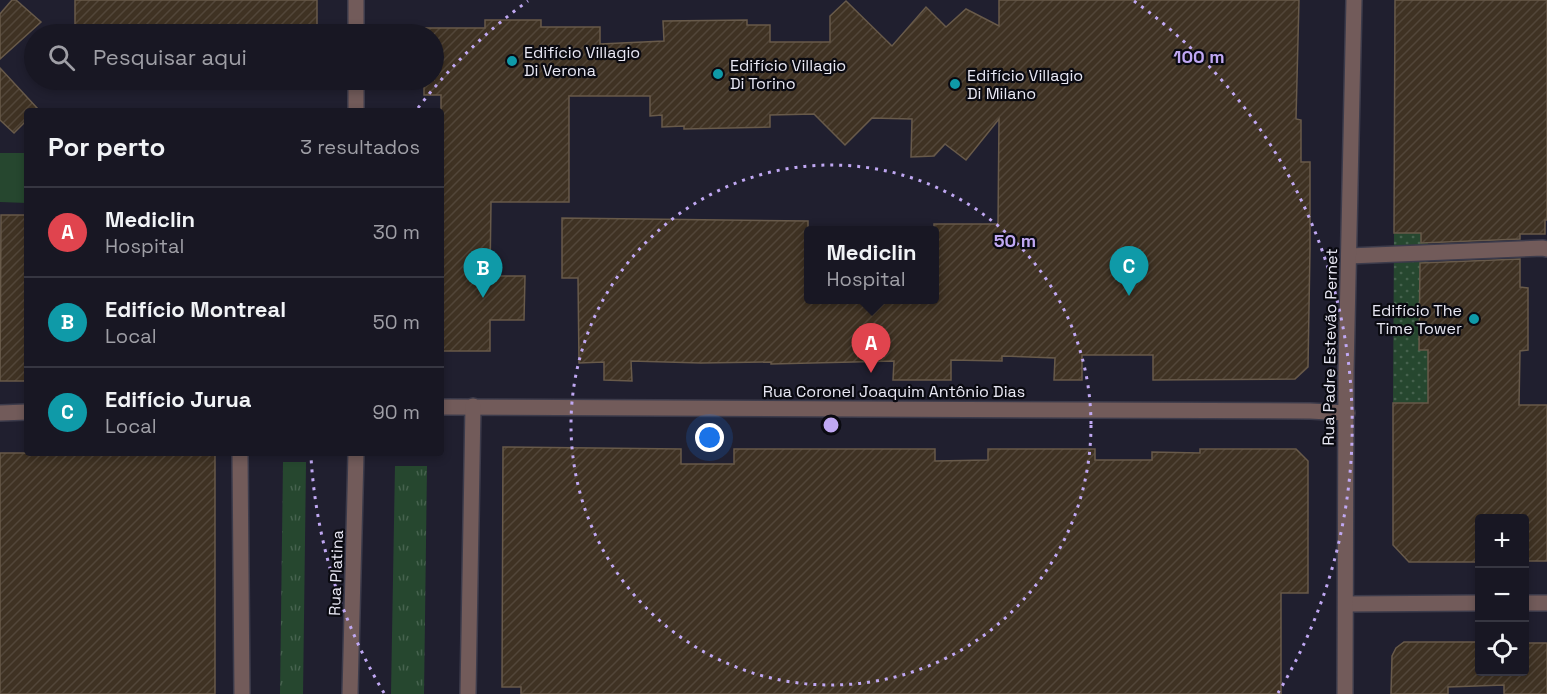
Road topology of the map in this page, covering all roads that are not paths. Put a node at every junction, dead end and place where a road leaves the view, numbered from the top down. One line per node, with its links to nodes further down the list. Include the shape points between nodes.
1 (356, 0): 3 (street)
2 (1354, 0): 7 (street, Rua Padre Estevão Pernet)
3 (356, 24)
4 (356, 90): 5 (street)
5 (356, 108)
6 (1547, 249): 7 (street)
7 (1349, 256): 11 (street, Rua Padre Estevão Pernet)
8 (473, 406): 9 (street, Rua Coronel Joaquim Antônio Dias); 11 (street, Rua Coronel Joaquim Antônio Dias); 21 (street)
9 (444, 407)
10 (24, 412): 12 (street)
11 (1347, 412): 18 (street, Rua Padre Estevão Pernet)
12 (0, 413)
13 (240, 456): 19 (street)
14 (356, 456): 20 (street, Rua Platina)
15 (1475, 603): 18 (street)
16 (1529, 603): 17 (street)
17 (1547, 603)
18 (1346, 604): 22 (street, Rua Padre Estevão Pernet)
19 (242, 694)
20 (350, 694)
21 (468, 694)
22 (1345, 694)

